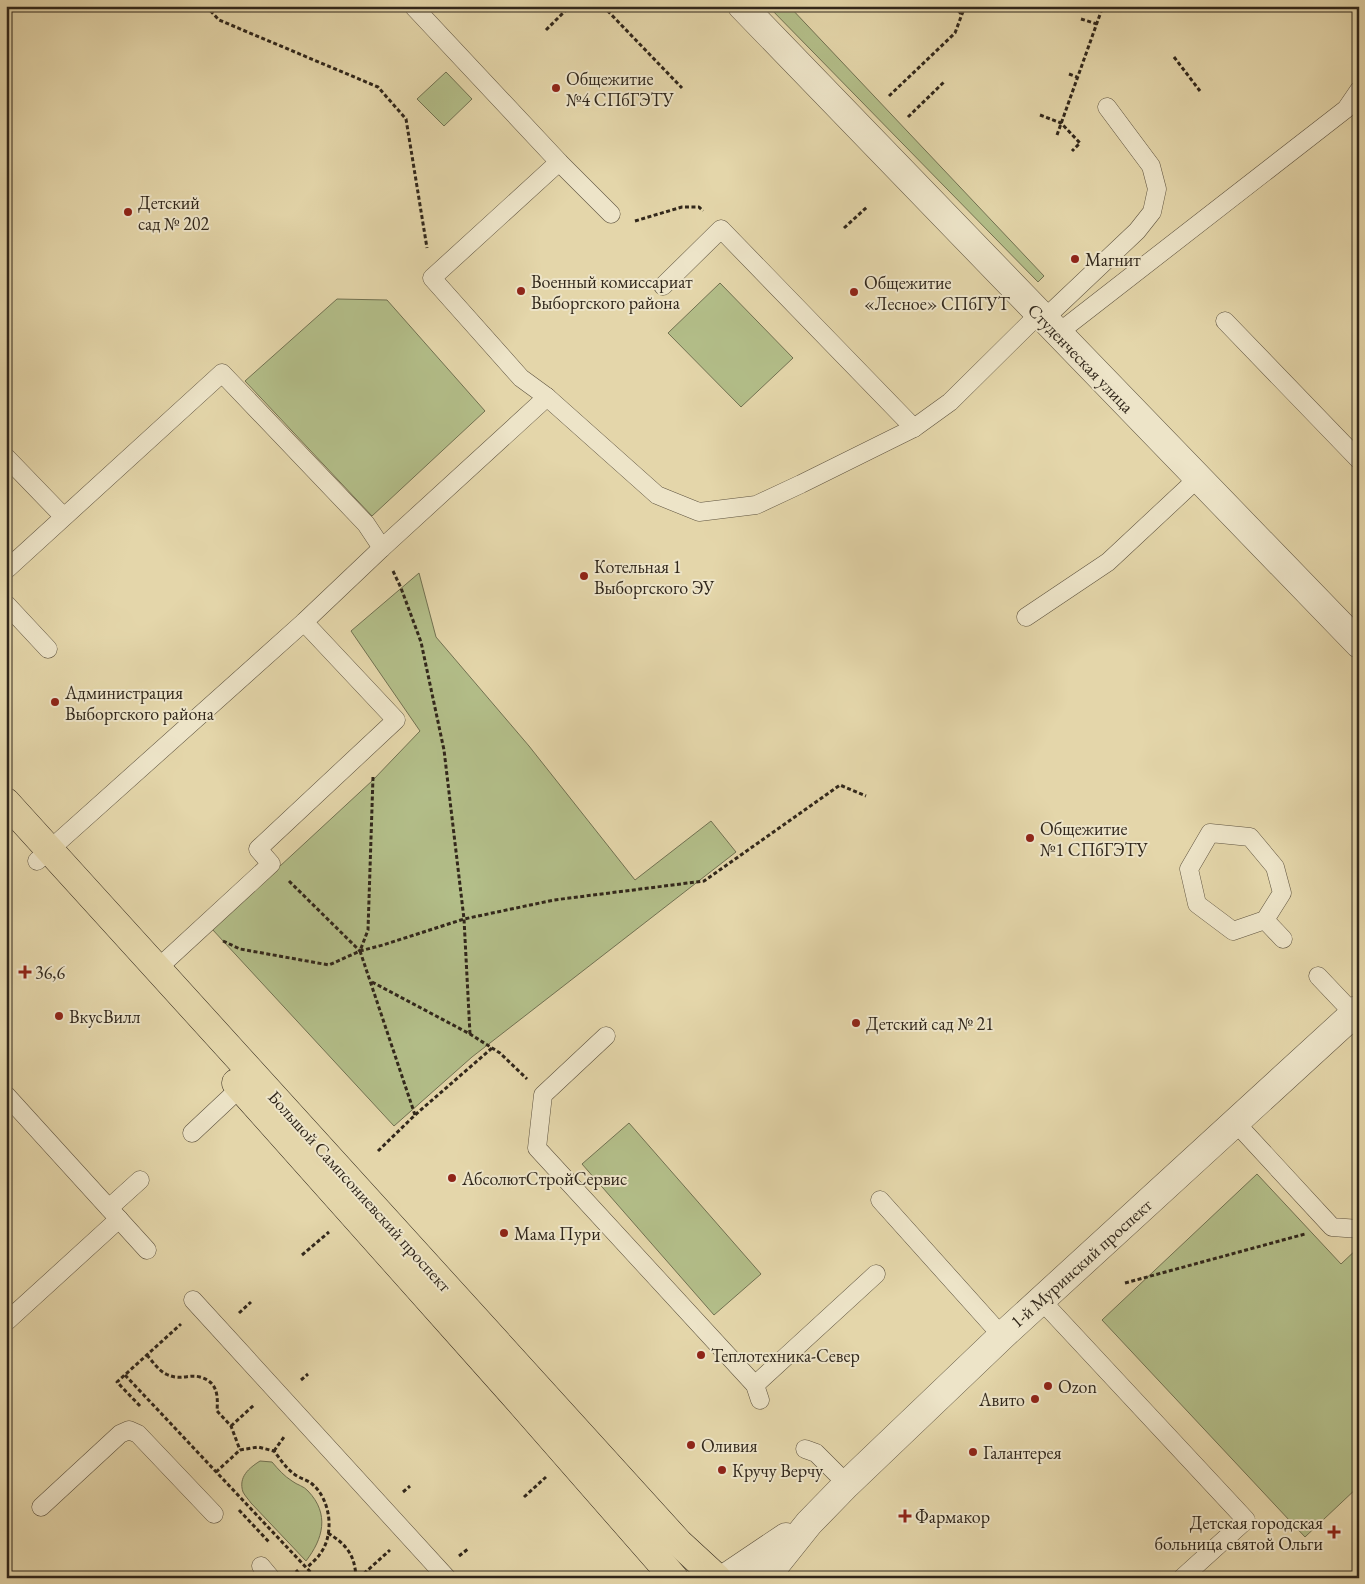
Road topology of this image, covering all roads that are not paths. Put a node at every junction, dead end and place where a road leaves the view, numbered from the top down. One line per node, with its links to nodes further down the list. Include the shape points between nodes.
1 (413, 6): 5 (lane)
2 (742, 6): 9 (street, Студенческая улица)
3 (1359, 90): 9 (lane, via 1346,108)
4 (1107, 107): 9 (lane, via 1151,166 1157,189 1152,212)
5 (559, 162): 6 (lane); 10 (lane, via 432,278 521,378)
6 (611, 214)
7 (663, 286): 11 (lane, via 721,229)
8 (1225, 321): 13 (lane)
9 (1047, 322): 11 (lane); 14 (street, Студенческая улица)
10 (547, 397): 11 (lane, via 656,496 699,512 756,505); 16 (lane)
11 (914, 428)
12 (6, 457): 15 (lane)
13 (1359, 460)
14 (1198, 478): 19 (lane, via 1108,562); 21 (street, Студенческая улица)
15 (63, 516): 16 (lane, via 222,373 366,524); 17 (lane)
16 (382, 548): 20 (lane)
17 (6, 570)
18 (6, 604): 22 (lane)
19 (1026, 617)
20 (304, 622): 25 (lane); 28 (lane, via 396,720 258,849 271,864)
21 (1359, 644)
22 (48, 649)
23 (6, 802): 25 (main road, Большой Сампсониевский проспект)
24 (6, 827): 25 (main road, Большой Сампсониевский проспект)
25 (44, 855): 28 (main road, Большой Сампсониевский проспект); 32 (main road, Большой Сампсониевский проспект)
26 (1265, 920): 26 (lane, via 1233,931 1197,904 1189,869 1210,833 1250,837 1275,867 1282,893); 27 (lane)
27 (1284, 939)
28 (158, 968): 53 (main road, Большой Сампсониевский проспект, via 679,1543)
29 (1318, 976): 30 (lane)
30 (1356, 1011): 34 (street, 1-й Муринский проспект)
31 (606, 1036): 41 (lane, via 543,1095 537,1148 757,1392)
32 (240, 1088): 35 (lane); 52 (main road, Большой Сампсониевский проспект)
33 (6, 1095): 38 (lane)
34 (1235, 1122): 39 (lane, via 1332,1227); 42 (street, 1-й Муринский проспект)
35 (192, 1133)
36 (140, 1180): 38 (lane)
37 (880, 1200): 45 (lane)
38 (114, 1214): 40 (lane); 44 (lane)
39 (1359, 1229)
40 (148, 1250)
41 (876, 1274)
42 (1041, 1300): 45 (street, 1-й Муринский проспект); 56 (lane, via 1246,1520)
43 (196, 1304): 51 (lane)
44 (6, 1322)
45 (1002, 1336): 47 (street, 1-й Муринский проспект)
46 (805, 1449): 47 (lane, via 816,1453)
47 (847, 1484): 50 (street, 1-й Муринский проспект)
48 (41, 1507): 49 (lane, via 128,1430 138,1434)
49 (214, 1514)
50 (808, 1523): 54 (street, 1-й Муринский проспект); 55 (street, 1-й Муринский проспект)
51 (447, 1578)
52 (674, 1578)
53 (717, 1578)
54 (725, 1578)
55 (764, 1578)
56 (1182, 1578)

